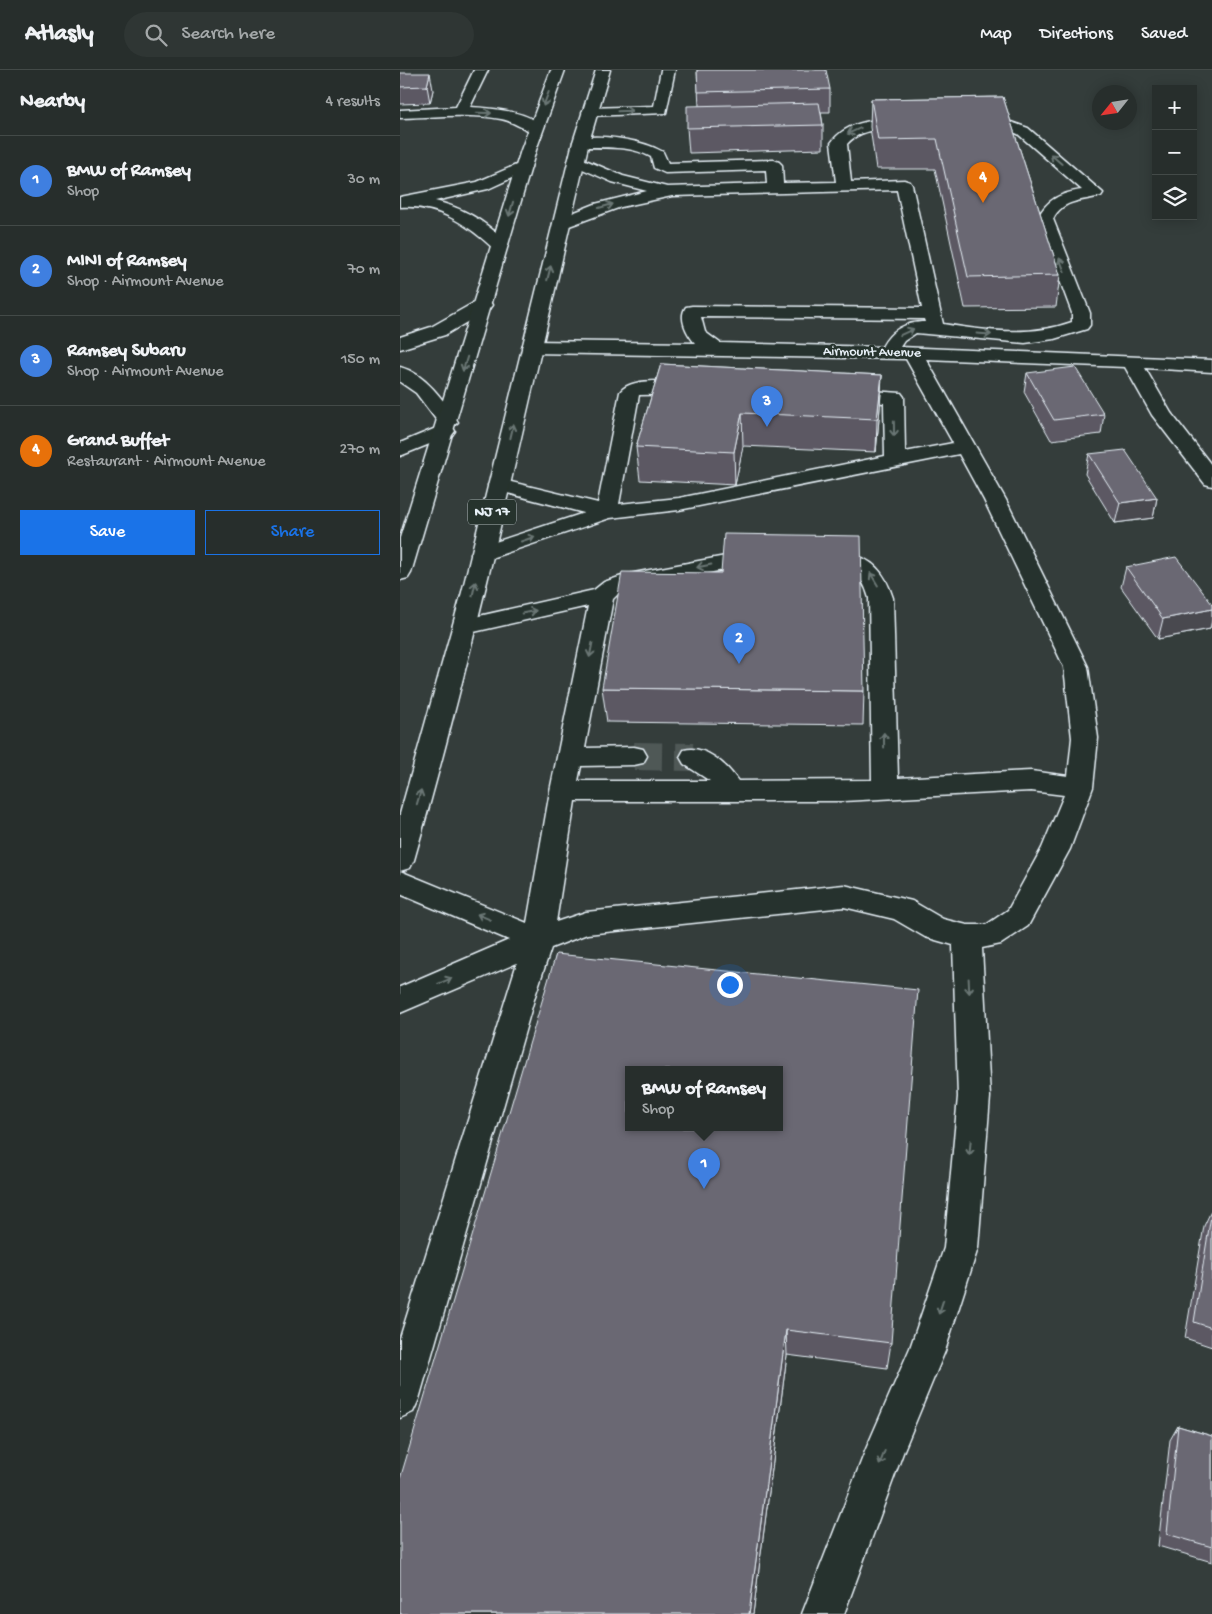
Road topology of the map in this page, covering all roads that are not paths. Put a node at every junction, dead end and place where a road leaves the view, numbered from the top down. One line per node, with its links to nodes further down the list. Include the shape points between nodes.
1 (481, 70): 6 (main road)
2 (558, 70): 10 (main road, one-way to 10)
3 (603, 70): 5 (main road, NJ 17)
4 (668, 70): 5 (main road, one-way to 4, via 661,110)
5 (589, 112): 11 (main road, NJ 17)
6 (460, 113): 7 (main road); 10 (main road, one-way to 10, via 510,115)
7 (400, 114)
8 (958, 122): 21 (main road, one-way to 8, via 976,334 1026,337 1058,334 1081,325 1080,313 1045,219 1049,208 1061,200 1095,193 1023,131 1008,125)
9 (921, 123): 13 (main road, one-way to 13, via 873,125 856,128 844,135 838,143)
10 (536, 128): 12 (main road)
11 (578, 152): 14 (main road, via 638,146 658,155 659,165 666,168 774,165); 15 (main road, via 618,179); 17 (main road, NJ 17)
12 (523, 167): 16 (main road, via 482,186); 18 (main road, one-way to 18)
13 (844, 187): 14 (main road); 21 (main road, via 904,185)
14 (775, 188): 15 (main road)
15 (672, 191): 17 (main road, one-way to 15, via 586,212 641,195)
16 (406, 202): 18 (main road, via 457,211)
17 (561, 224): 24 (main road, NJ 17, one-way to 17)
18 (500, 245): 19 (main road)
19 (483, 305): 23 (main road, via 438,331); 33 (main road, one-way to 33)
20 (817, 313): 21 (main road); 22 (main road); 25 (main road, via 692,311 692,328 699,338)
21 (934, 321): 26 (main road, one-way to 21, via 891,344 899,335)
22 (787, 338): 25 (main road, Airmount Avenue); 26 (main road, Airmount Avenue)
23 (400, 343)
24 (531, 348): 25 (main road, Airmount Avenue); 38 (main road, NJ 17, one-way to 24)
25 (715, 348)
26 (889, 353): 27 (main road, Airmount Avenue)
27 (913, 354): 28 (main road, Airmount Avenue); 34 (main road)
28 (1132, 362): 29 (main road, Airmount Avenue); 37 (main road, via 1162,415)
29 (1212, 366)
30 (400, 373): 33 (main road, via 423,389)
31 (706, 388): 39 (main road, via 648,387 630,392)
32 (824, 394): 36 (main road, one-way to 36, via 894,397)
33 (446, 427): 35 (main road); 43 (main road)
34 (966, 446): 36 (main road); 49 (main road, via 1076,667 1085,738)
35 (400, 450)
36 (895, 462): 39 (main road, via 679,504)
37 (1212, 480)
38 (499, 485): 39 (main road); 40 (main road, NJ 17)
39 (607, 512): 40 (main road, one-way to 39)
40 (482, 554): 45 (main road, NJ 17, one-way to 40)
41 (805, 554): 50 (main road, one-way to 41, via 881,598 878,584 858,562 824,552)
42 (777, 556): 44 (main road, one-way to 44, via 749,557 628,581 612,587)
43 (400, 573)
44 (602, 596): 45 (main road, one-way to 44); 47 (main road, one-way to 47)
45 (465, 626): 53 (main road, NJ 17, one-way to 45)
46 (634, 756): 47 (main road)
47 (571, 757): 51 (main road)
48 (693, 757): 52 (main road, via 719,774)
49 (1080, 787): 50 (main road, via 1030,782); 55 (main road, via 1056,849 1018,918 991,936)
50 (885, 789): 52 (main road)
51 (563, 791): 52 (main road); 56 (main road)
52 (731, 791)
53 (400, 860)
54 (400, 882): 56 (main road, one-way to 54)
55 (967, 937): 56 (main road, via 935,929 902,909 844,896 586,923); 59 (main road, one-way to 59, via 974,1097 961,1248 927,1351 885,1449)
56 (539, 940): 57 (main road, one-way to 56); 58 (main road)
57 (400, 1000)
58 (400, 1399)
59 (823, 1614)

